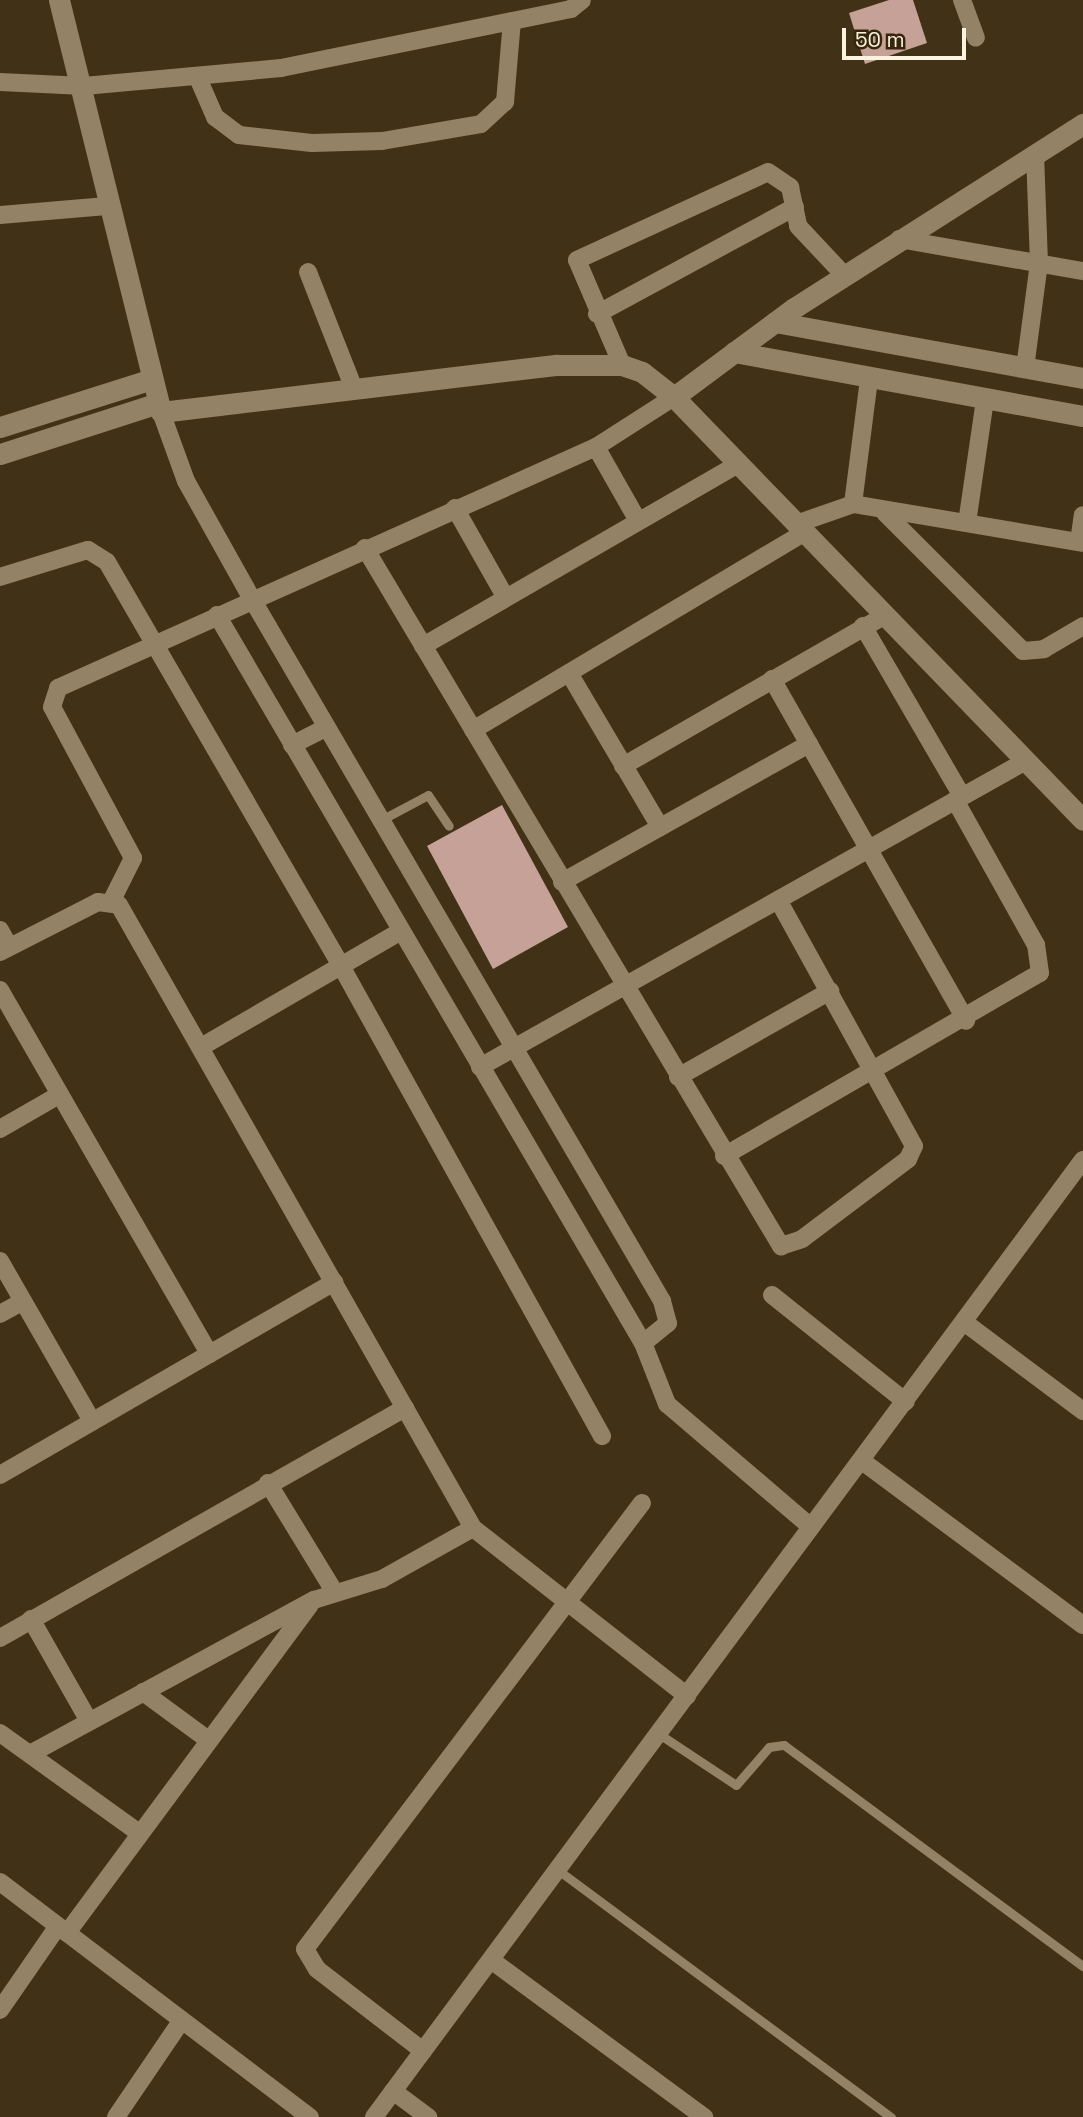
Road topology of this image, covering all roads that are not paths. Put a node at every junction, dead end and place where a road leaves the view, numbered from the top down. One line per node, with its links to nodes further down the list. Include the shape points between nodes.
1 (59, 0): 8 (street)
2 (582, 0): 4 (street, via 571,9)
3 (961, 0): 5 (street)
4 (512, 21): 6 (street); 6 (street, via 505,103 481,124 359,142 239,135 215,117)
5 (976, 38)
6 (198, 78): 8 (street)
7 (0, 82): 8 (street)
8 (84, 86): 11 (street)
9 (1083, 124): 10 (street)
10 (1035, 154): 14 (street); 15 (street)
11 (107, 206): 13 (street); 26 (street)
12 (795, 207): 18 (street, via 798,226); 19 (street); 19 (street, via 783,178 768,172 583,255 576,265)
13 (0, 215)
14 (899, 239): 15 (street); 18 (street)
15 (1039, 263): 16 (street); 23 (street)
16 (1083, 271)
17 (309, 272): 27 (street)
18 (844, 275): 20 (street)
19 (597, 314): 22 (street)
20 (775, 322): 21 (street); 23 (street)
21 (734, 352): 25 (street); 28 (street)
22 (622, 365): 27 (street, via 557,365); 28 (street)
23 (1025, 368): 24 (street)
24 (1083, 378)
25 (869, 379): 29 (street); 36 (street)
26 (149, 380): 30 (street); 32 (street)
27 (354, 389): 30 (street)
28 (674, 397): 33 (street); 35 (street)
29 (985, 399): 31 (street); 41 (street)
30 (158, 408): 34 (street); 47 (street, via 186,481)
31 (1083, 416)
32 (0, 427)
33 (596, 447): 37 (street); 40 (street)
34 (0, 454)
35 (738, 464): 40 (street); 42 (street)
36 (853, 504): 38 (street); 42 (street)
37 (455, 508): 44 (street); 46 (street)
38 (885, 513): 41 (street); 51 (street, via 1023,650 1044,649)
39 (1083, 515): 43 (street)
40 (638, 521): 46 (street)
41 (967, 523): 43 (street)
42 (800, 528): 49 (street); 54 (street)
43 (1081, 543)
44 (365, 548): 47 (street); 53 (street)
45 (0, 577): 52 (street, via 98,552)
46 (506, 598): 53 (street)
47 (252, 599): 48 (street); 56 (street)
48 (217, 615): 52 (street); 59 (street)
49 (884, 616): 50 (street); 60 (street)
50 (863, 626): 55 (street); 62 (street)
51 (1083, 626)
52 (152, 645): 69 (street, via 58,688 50,702 133,858); 74 (street)
53 (423, 646): 57 (street)
54 (569, 673): 57 (street); 61 (street)
55 (772, 679): 58 (street); 61 (street)
56 (327, 727): 59 (street); 64 (street)
57 (473, 730): 68 (street)
58 (809, 744): 66 (street); 67 (street)
59 (292, 745): 72 (street)
60 (1024, 762): 62 (street); 63 (street)
61 (623, 766): 66 (street)
62 (959, 798): 67 (street); 78 (street, via 1042,963 1030,985)
63 (1082, 818)
64 (381, 820): 65 (lane, via 428,795); 80 (street)
65 (449, 826)
66 (660, 828): 68 (street)
67 (869, 849): 70 (street); 78 (street)
68 (562, 882): 75 (street)
69 (112, 900): 73 (street); 79 (street)
70 (778, 900): 75 (street); 77 (street)
71 (0, 930): 73 (street)
72 (401, 931): 74 (street); 81 (street)
73 (5, 949)
74 (340, 964): 79 (street); 100 (street)
75 (624, 987): 80 (street); 83 (street)
76 (0, 990): 84 (street)
77 (830, 991): 82 (street); 83 (street)
78 (966, 1021): 82 (street)
79 (201, 1047): 89 (street)
80 (514, 1048): 81 (street); 94 (street, via 662,1301 668,1323)
81 (480, 1067): 94 (street)
82 (876, 1071): 86 (street); 86 (street, via 912,1136 913,1152 793,1245 773,1241)
83 (678, 1077): 86 (street)
84 (59, 1095): 85 (street); 95 (street)
85 (0, 1129)
86 (724, 1156)
87 (1083, 1160): 93 (street)
88 (0, 1261): 91 (street)
89 (334, 1282): 95 (street); 97 (street)
90 (772, 1295): 96 (street)
91 (23, 1301): 92 (street); 99 (street)
92 (0, 1314)
93 (964, 1322): 96 (street); 98 (street)
94 (643, 1343): 105 (street, via 667,1404)
95 (209, 1354): 99 (street)
96 (906, 1402): 101 (street)
97 (405, 1408): 103 (street); 106 (street)
98 (1083, 1412)
99 (92, 1421): 102 (street)
100 (602, 1436)
101 (862, 1461): 105 (street); 111 (street)
102 (0, 1475)
103 (268, 1483): 107 (street); 110 (street)
104 (642, 1503): 109 (street)
105 (811, 1527): 114 (street)
106 (473, 1528): 107 (street, via 382,1579); 109 (street)
107 (334, 1591): 108 (street)
108 (314, 1600): 113 (street); 118 (street)
109 (566, 1606): 114 (street); 128 (street, via 305,1949 317,1969)
110 (31, 1619): 112 (street); 115 (street)
111 (1083, 1625)
112 (0, 1638)
113 (144, 1692): 115 (street); 118 (street)
114 (687, 1696): 117 (street)
115 (89, 1721): 119 (street)
116 (0, 1732): 119 (street)
117 (659, 1734): 121 (street); 125 (lane, via 736,1785 769,1747 784,1745)
118 (207, 1739): 120 (street)
119 (30, 1754): 120 (street)
120 (139, 1833): 123 (street)
121 (558, 1870): 124 (street); 135 (lane)
122 (0, 1882): 123 (street)
123 (63, 1930): 126 (street); 127 (street)
124 (491, 1960): 128 (street); 134 (street)
125 (1083, 1966)
126 (0, 2010)
127 (182, 2020): 130 (street); 131 (street)
128 (423, 2051): 129 (street)
129 (393, 2091): 132 (street); 133 (street)
130 (116, 2117)
131 (310, 2117)
132 (374, 2117)
133 (428, 2117)
134 (704, 2117)
135 (891, 2117)

